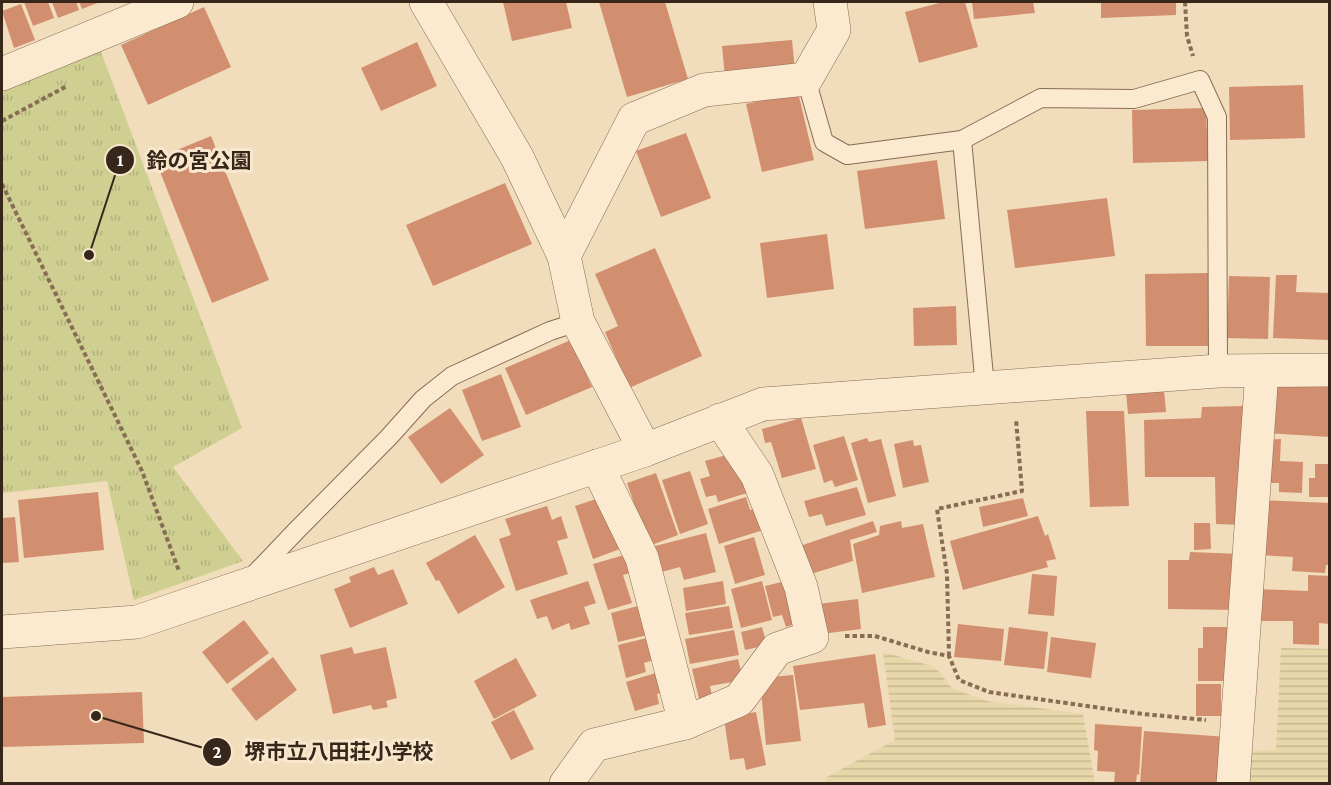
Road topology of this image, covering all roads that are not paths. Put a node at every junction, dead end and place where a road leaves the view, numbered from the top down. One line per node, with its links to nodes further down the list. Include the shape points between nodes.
1 (177, 2): 4 (street)
2 (426, 2): 7 (street, via 517,157)
3 (830, 2): 5 (street, via 834,30)
4 (2, 74)
5 (806, 79): 6 (lane, via 824,142 848,155); 7 (street, via 704,90 634,119)
6 (962, 140): 11 (lane, via 1041,98 1134,99 1200,80 1217,117); 12 (lane)
7 (564, 256): 8 (street)
8 (578, 322): 14 (street); 16 (lane, via 452,376 423,399)
9 (1262, 370): 10 (street); 11 (street); 20 (street)
10 (1329, 370)
11 (1218, 371): 12 (street)
12 (999, 386): 13 (street, via 763,404)
13 (720, 420): 14 (street); 18 (street, via 757,475 801,587 812,637 777,649 739,700)
14 (645, 450): 15 (street)
15 (597, 466): 16 (street); 18 (street, via 642,558)
16 (245, 585): 17 (street, via 137,622)
17 (2, 632)
18 (686, 723): 19 (street, via 594,745)
19 (566, 783)
20 (1233, 783)

